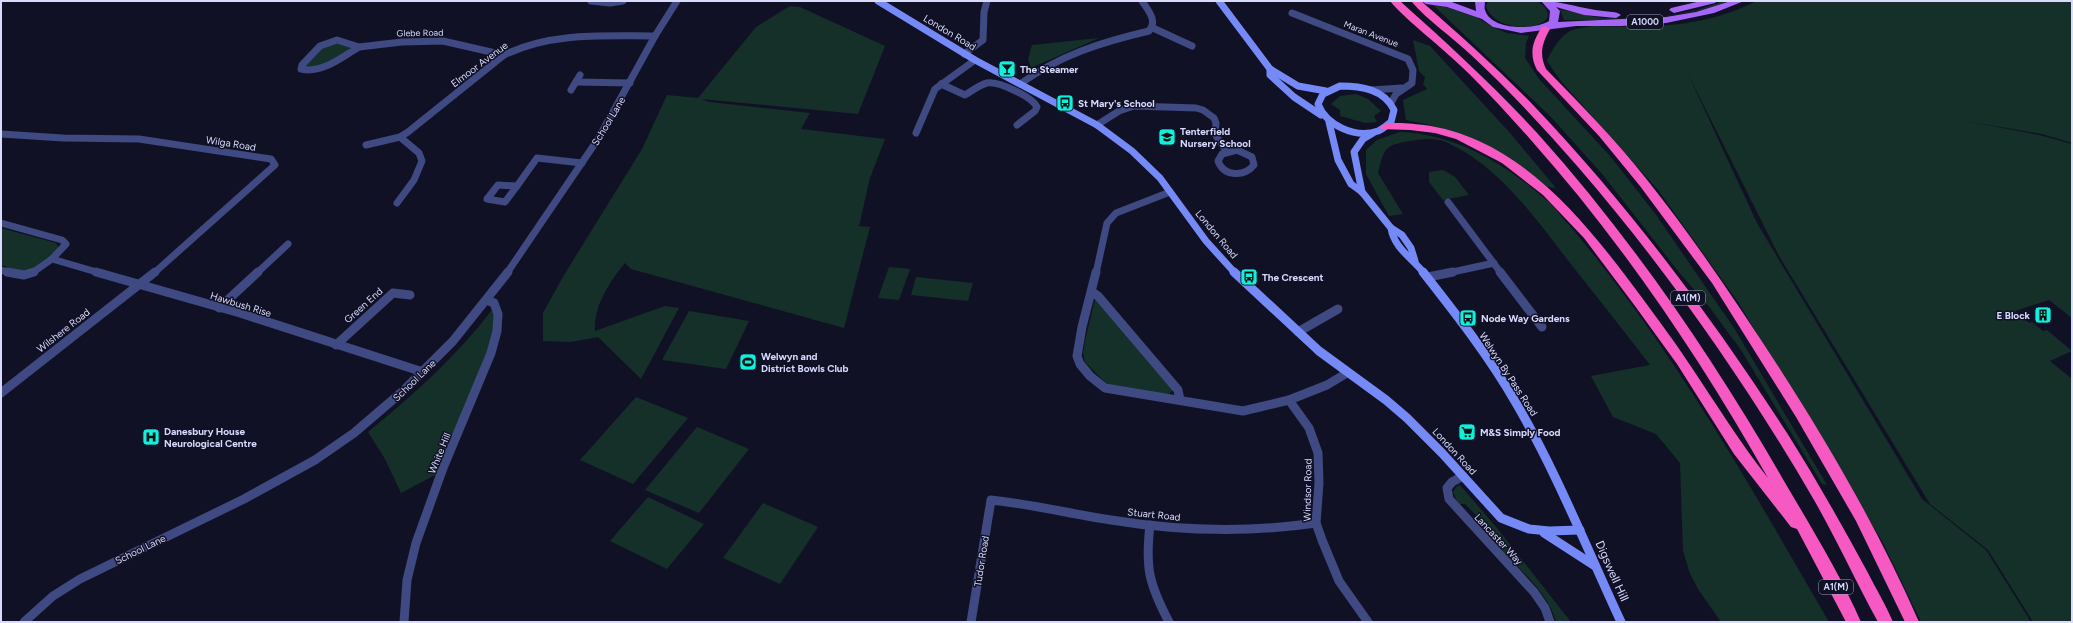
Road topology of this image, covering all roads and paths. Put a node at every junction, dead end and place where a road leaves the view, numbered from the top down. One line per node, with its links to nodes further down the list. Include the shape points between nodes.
1 (590, 1): 2 (street)
2 (623, 1)
3 (677, 1): 19 (street, School Lane)
4 (878, 1): 22 (main road, London Road)
5 (987, 1): 22 (street, via 983,40)
6 (1142, 1): 17 (street, via 1154,23)
7 (1219, 1): 25 (main road)
8 (1416, 1): 88 (highway, A1(M), via 1500,78 1562,143 1636,230 1680,287 1751,389 1810,482)
9 (1426, 1): 16 (main road, via 1459,7)
10 (1480, 1): 16 (main road, via 1479,7)
11 (1546, 1): 12 (main road, A1000, via 1584,12 1613,15 1662,12); 18 (main road, via 1555,11 1556,17)
12 (1712, 1)
13 (1739, 1): 18 (main road, A1000, via 1711,11 1676,18 1640,22 1566,23)
14 (1398, 4): 78 (highway, A1(M), via 1451,51 1516,118 1596,211 1686,333 1732,403)
15 (1292, 13): 31 (street, Maran Avenue, via 1411,61 1414,79)
16 (1484, 16): 18 (main road, via 1499,26 1518,31)
17 (1153, 28): 20 (street); 30 (street, via 1147,32 1105,41 1042,68)
18 (1547, 28): 89 (highway, via 1536,48 1542,70 1635,172 1716,280 1801,413 1861,517)
19 (655, 36): 23 (street, Elmoor Avenue, via 552,38 531,42); 28 (street, School Lane)
20 (1192, 46)
21 (359, 47): 21 (street, Glebe Road, via 316,70 301,69 320,46 328,42 341,40); 23 (street, Glebe Road, via 443,40)
22 (964, 54): 24 (main road, London Road)
23 (504, 56): 43 (street, Elmoor Avenue)
24 (975, 60): 29 (street); 30 (main road, London Road)
25 (1270, 69): 34 (main road, via 1298,86); 36 (main road, via 1270,75 1278,84 1307,107)
26 (580, 75): 27 (street)
27 (576, 82): 28 (street); 32 (street)
28 (630, 83): 46 (street, School Lane)
29 (940, 84): 38 (street, via 965,95 982,85 1000,84 1035,103 1038,107 1035,111); 41 (street, via 932,94)
30 (1020, 84): 39 (main road, London Road)
31 (1402, 88): 33 (street); 35 (street, Maran Avenue)
32 (571, 90)
33 (1371, 90): 34 (main road, via 1348,86); 35 (main road)
34 (1326, 91): 36 (main road, via 1318,102 1318,109)
35 (1391, 103): 40 (main road, via 1394,116)
36 (1322, 115): 37 (main road)
37 (1329, 122): 40 (main road, via 1347,130 1362,132); 49 (main road, Welwyn By Pass Road, via 1342,168 1351,184)
38 (1016, 125)
39 (1097, 125): 45 (street, via 1134,106 1196,108 1214,118 1215,134); 48 (main road, London Road, via 1141,158)
40 (1381, 129): 49 (main road, via 1359,141 1354,151); 78 (highway, A1(M), via 1406,126 1427,128 1480,146 1530,178 1565,210 1636,298 1731,439)
41 (916, 133)
42 (1, 134): 58 (street, Wilga Road, via 138,139 270,160 275,165)
43 (400, 137): 44 (street); 51 (street, via 421,156 423,163)
44 (366, 145)
45 (1226, 152): 45 (street, via 1237,150 1248,154 1254,161 1253,169 1238,174 1226,172 1218,161)
46 (582, 163): 47 (street, via 537,158); 61 (street, School Lane)
47 (517, 186)
48 (1170, 192): 59 (street, via 1116,213 1110,218); 65 (main road, London Road, via 1222,259)
49 (1362, 192): 57 (main road, Welwyn By Pass Road, via 1391,228 1392,238)
50 (1448, 202): 55 (street)
51 (397, 203)
52 (1, 223): 54 (street, via 62,240 66,244)
53 (288, 244): 62 (street)
54 (52, 259): 56 (street, via 36,271 24,275); 58 (street, Hawbush Rise)
55 (1494, 263): 57 (street); 64 (street)
56 (1, 270)
57 (1428, 277): 76 (main road, Welwyn By Pass Road, via 1516,402)
58 (140, 285): 62 (street, Hawbush Rise); 69 (street, Wilshere Road)
59 (1092, 292): 70 (street, via 1178,390); 70 (street, via 1078,345 1077,356 1080,364 1105,388 1148,397)
60 (410, 296): 66 (street, Green End, via 393,293)
61 (487, 300): 67 (street, School Lane); 82 (street, White Hill, via 494,303 499,311 495,341 478,388 448,454 411,557 406,584)
62 (220, 308): 66 (street, Hawbush Rise)
63 (1338, 309): 65 (street)
64 (1542, 327)
65 (1298, 332): 68 (main road, London Road)
66 (336, 345): 67 (street, Hawbush Rise)
67 (423, 372): 81 (street, School Lane, via 354,433 315,460 244,499 80,579 47,601)
68 (1347, 373): 71 (street, via 1327,385); 72 (main road, London Road, via 1407,418)
69 (1, 393)
70 (1180, 400): 71 (street, via 1243,411)
71 (1289, 400): 74 (street, Windsor Road, via 1309,428 1318,453 1320,484)
72 (1463, 476): 77 (main road, London Road, via 1501,518 1518,527); 80 (street, Lancaster Way, via 1447,488 1449,499 1534,592)
73 (991, 500): 75 (street, Stuart Road, via 1020,502 1072,514); 83 (street, Tudor Road)
74 (1316, 524): 75 (street, Stuart Road, via 1270,530); 85 (street, Windsor Road, via 1339,581)
75 (1150, 525): 84 (street, via 1146,563 1148,578)
76 (1580, 530): 77 (main road, London Road); 79 (main road, Digswell Hill)
77 (1543, 532): 79 (main road)
78 (1818, 552): 87 (highway, A1(M))
79 (1595, 566): 86 (main road, Digswell Hill)
80 (1550, 621)
81 (24, 622)
82 (404, 622)
83 (970, 622)
84 (1169, 622)
85 (1368, 622)
86 (1621, 622)
87 (1854, 622)
88 (1886, 622)
89 (1912, 622)

